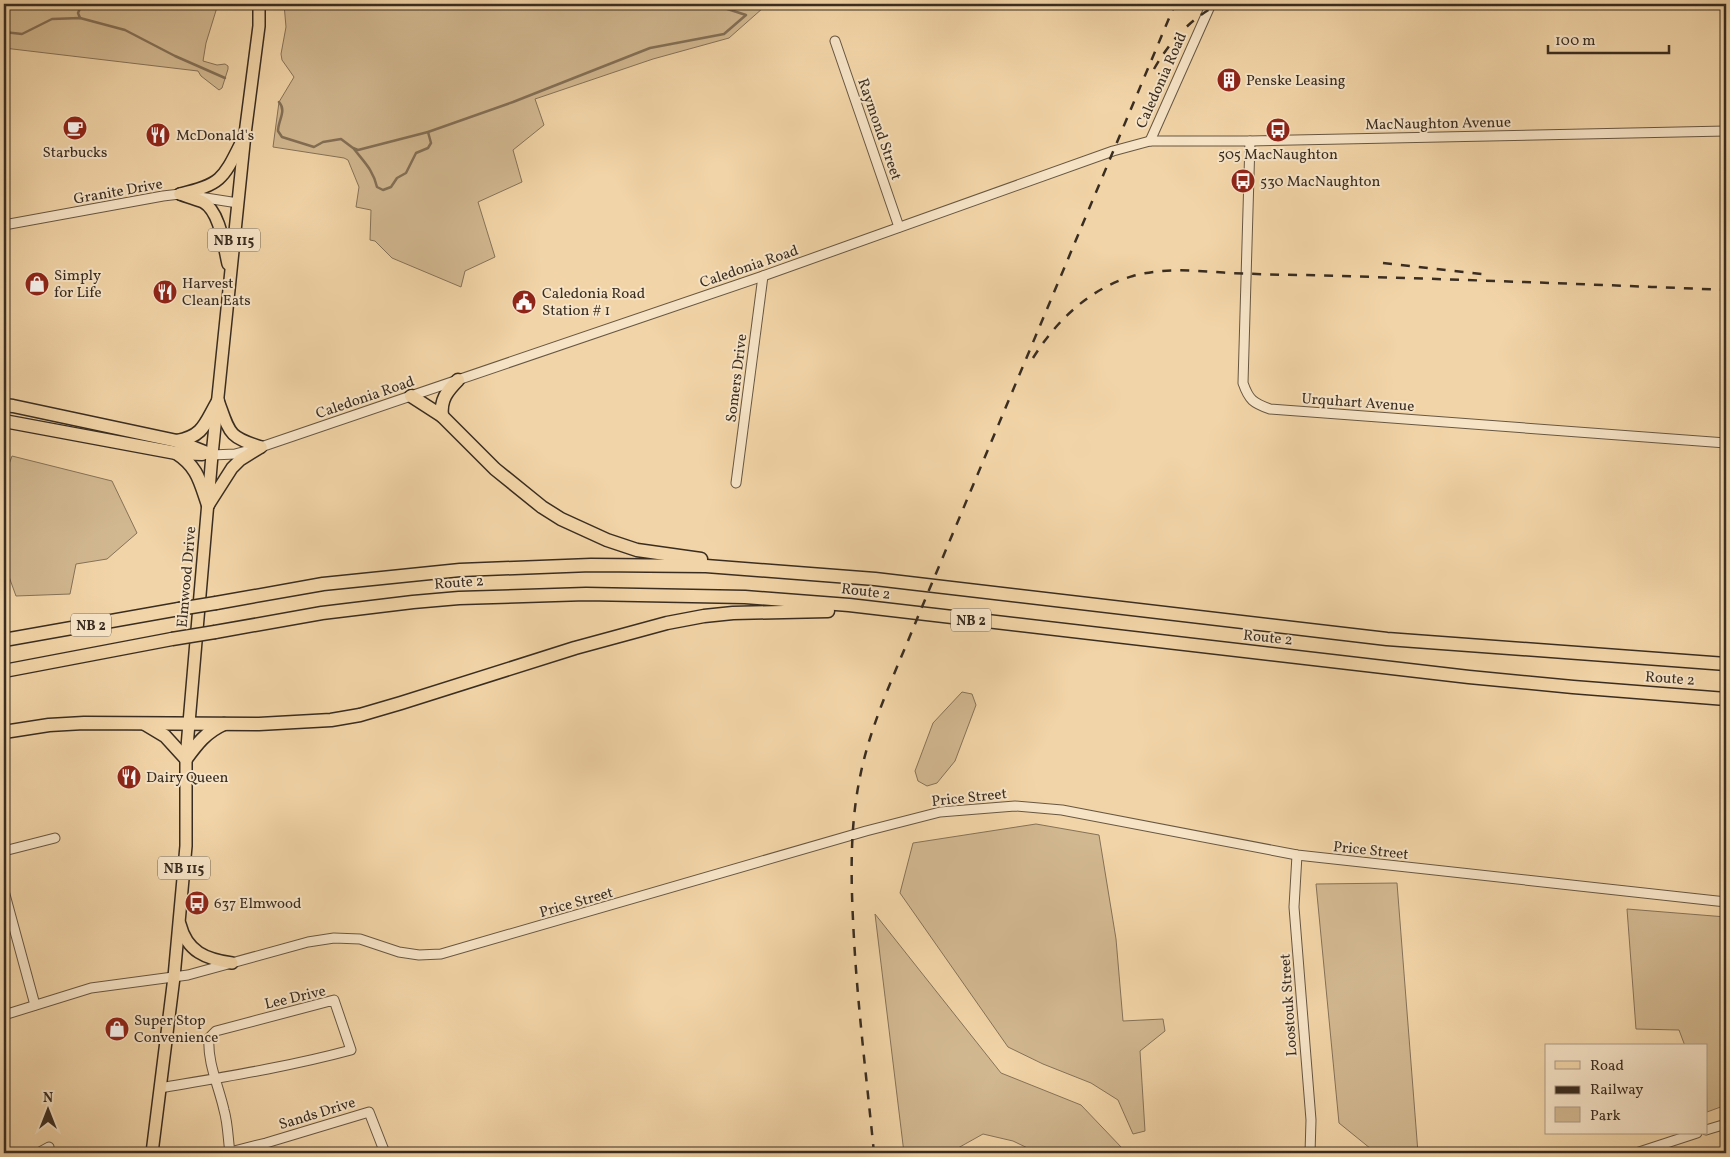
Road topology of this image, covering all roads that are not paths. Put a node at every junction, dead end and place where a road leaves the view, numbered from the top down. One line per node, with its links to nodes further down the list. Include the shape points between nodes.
1 (259, 4): 5 (main road, Elmwood Drive / NB 115)
2 (1211, 4): 6 (street, Caledonia Road)
3 (835, 41): 11 (street, Raymond Street)
4 (1726, 131): 7 (street, MacNaughton Avenue)
5 (245, 134): 8 (main road, via 227,172 219,181); 9 (main road, Elmwood Drive / NB 115)
6 (1150, 141): 7 (street, MacNaughton Avenue); 11 (street, Caledonia Road, via 1113,151)
7 (1250, 141): 20 (street, Urquhart Avenue, via 1243,383 1247,396 1256,404 1270,410)
8 (180, 194): 9 (street, Granite Drive); 10 (street, Granite Drive); 12 (main road, via 204,203 214,214 222,234)
9 (238, 204): 12 (main road, Elmwood Drive / NB 115)
10 (4, 225)
11 (899, 227): 13 (street, Caledonia Road)
12 (230, 274): 16 (main road, Elmwood Drive / NB 115)
13 (763, 276): 14 (street, Caledonia Road); 24 (street, Somers Drive)
14 (458, 380): 15 (street, Caledonia Road); 18 (highway, via 445,393)
15 (411, 396): 18 (highway); 22 (street, Caledonia Road)
16 (218, 401): 21 (highway, via 201,431); 22 (main road, via 234,436); 23 (main road, Elmwood Drive / NB 115)
17 (4, 405): 21 (highway)
18 (442, 416): 26 (highway, via 509,481 542,507 581,530 637,550 738,562)
19 (4, 421): 21 (highway)
20 (1726, 443)
21 (176, 447): 23 (highway); 25 (highway, via 198,476)
22 (261, 447): 23 (street, Caledonia Road, via 235,454); 25 (main road, via 232,468)
23 (212, 455): 25 (main road, Elmwood Drive / NB 115)
24 (736, 483)
25 (208, 505): 33 (main road, Elmwood Drive / NB 115)
26 (772, 571): 28 (highway, Route 2 / NB 2, bridge, via 643,565 460,570 323,584); 29 (highway, Route 2 / NB 2, via 876,579 1339,634)
27 (899, 611): 30 (highway, Route 2 / NB 2, bridge, via 745,597 625,594 459,598 313,615); 31 (highway, Route 2 / NB 2, via 1479,678); 34 (highway, via 765,611 704,616 626,633 360,715 300,723)
28 (8, 639)
29 (1726, 664)
30 (4, 671)
31 (1726, 698)
32 (142, 723): 33 (highway); 35 (highway, via 49,725); 36 (highway, via 165,736)
33 (189, 723): 34 (highway); 36 (main road, Elmwood Drive / NB 115)
34 (226, 724): 36 (highway, via 202,738)
35 (4, 732)
36 (186, 759): 42 (main road, Elmwood Drive / NB 115, via 186,846)
37 (55, 838): 38 (street)
38 (4, 851)
39 (1297, 855): 41 (street, Price Street); 43 (street, Price Street, via 1062,810 1015,806 940,812 441,954 419,955 360,939 334,938); 57 (street, Loostouk Street, via 1294,907 1311,1120)
40 (4, 891): 45 (street)
41 (1726, 902)
42 (179, 917): 43 (main road, via 182,932 200,954); 44 (main road, Elmwood Drive / NB 115)
43 (232, 963): 44 (street, Price Street)
44 (174, 977): 45 (street, Price Street, via 92,988); 48 (main road, Elmwood Drive / NB 115)
45 (35, 1005): 46 (street, Price Street)
46 (4, 1014)
47 (216, 1079): 47 (street, Lee Drive, via 208,1049 209,1038 216,1032 334,1000 351,1050); 48 (street); 55 (street, via 225,1112)
48 (160, 1088): 54 (main road, Elmwood Drive / NB 115)
49 (1726, 1124): 50 (street)
50 (1708, 1129)
51 (1694, 1134): 58 (street)
52 (49, 1147): 53 (street)
53 (38, 1153)
54 (152, 1153)
55 (230, 1153): 56 (street, Sands Drive, via 369,1112)
56 (385, 1153)
57 (1310, 1153)
58 (1636, 1153)

